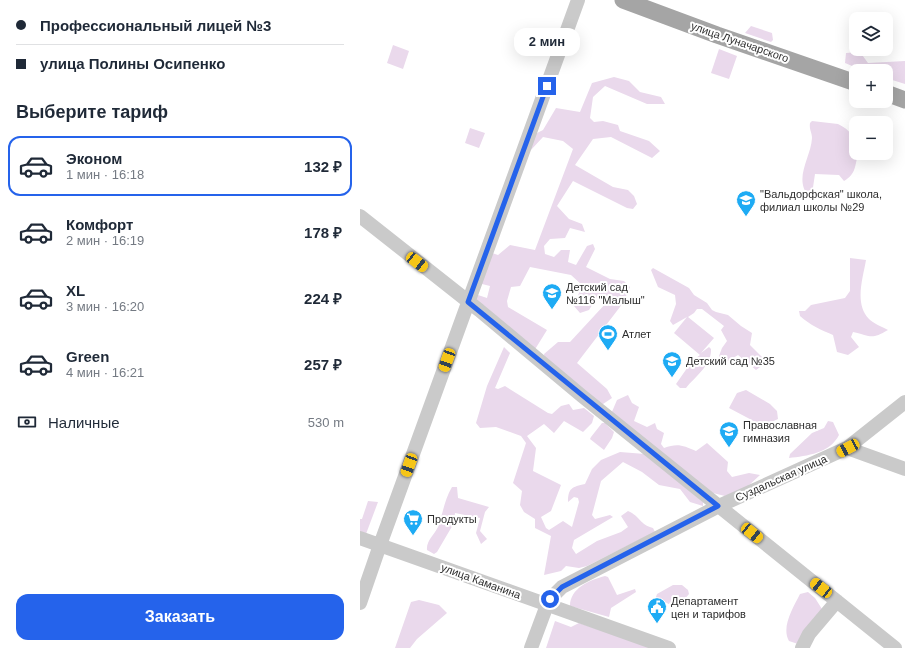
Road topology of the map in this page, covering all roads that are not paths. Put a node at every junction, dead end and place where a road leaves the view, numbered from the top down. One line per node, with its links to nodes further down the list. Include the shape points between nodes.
1 (578, 0): 7 (street)
2 (623, 0): 3 (main road, улица Луначарского)
3 (849, 81)
4 (893, 96): 5 (main road)
5 (905, 100)
6 (360, 216): 7 (street)
7 (468, 302): 11 (street); 13 (street)
8 (905, 402): 9 (street, Суздальская улица)
9 (848, 448): 10 (street); 11 (street, Суздальская улица)
10 (905, 469)
11 (718, 506): 14 (street); 16 (street, Суздальская улица, via 562,587)
12 (360, 538): 13 (street, улица Каманина)
13 (380, 545): 15 (street); 16 (street, улица Каманина)
14 (837, 601): 19 (street); 20 (street)
15 (360, 603)
16 (547, 604): 17 (street, Суздальская улица); 18 (street, улица Каманина)
17 (531, 648)
18 (669, 648)
19 (802, 648)
20 (895, 648)

